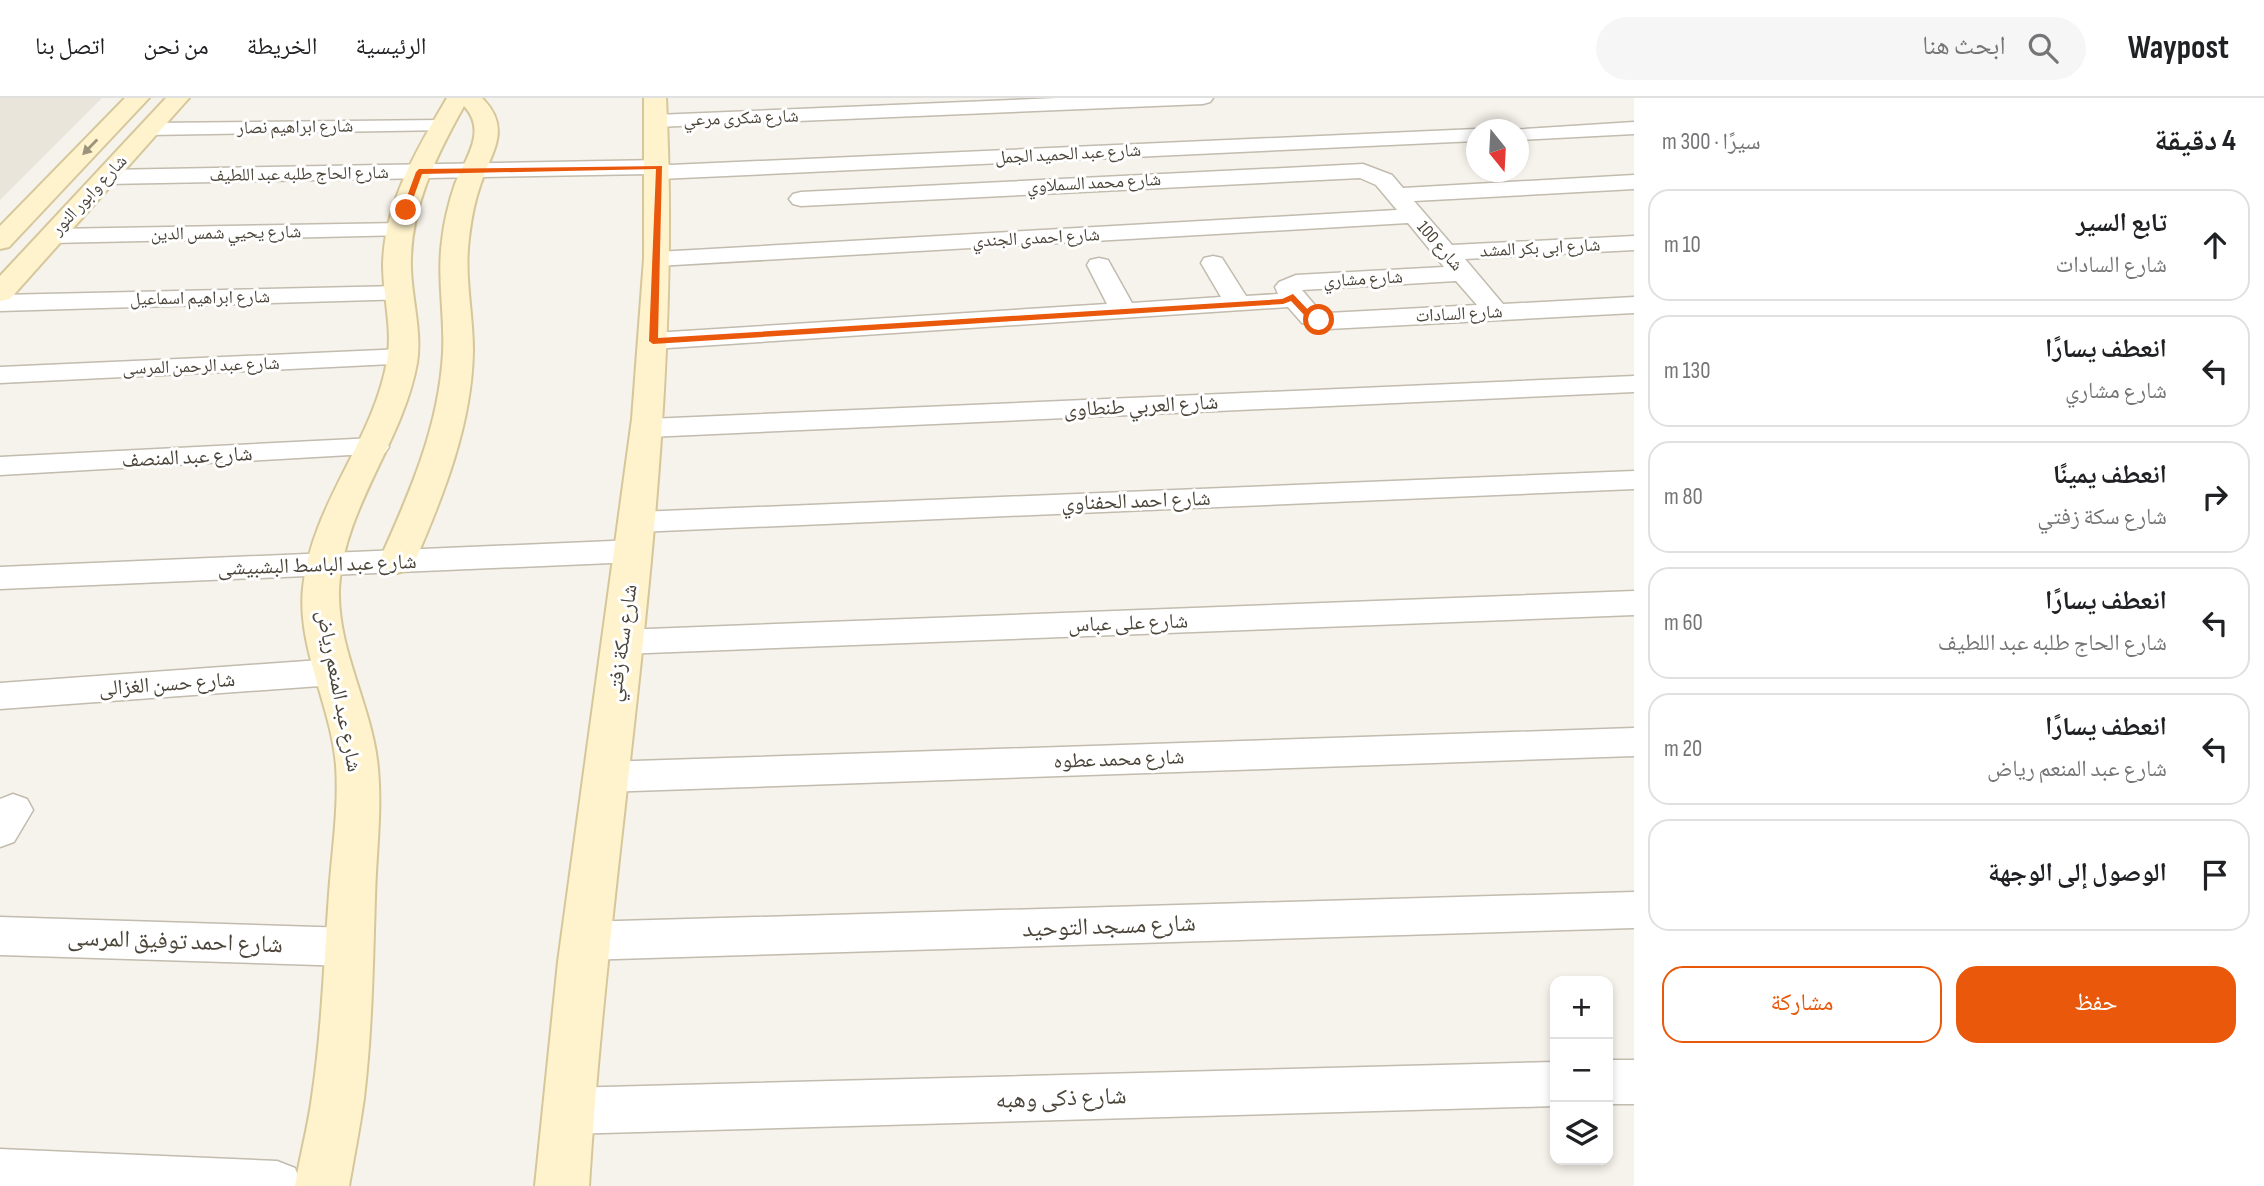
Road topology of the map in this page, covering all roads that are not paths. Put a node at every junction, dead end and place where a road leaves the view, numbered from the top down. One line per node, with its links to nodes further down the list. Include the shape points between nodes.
1 (138, 98): 25 (street, شارع وابور النور, one-way to 25)
2 (178, 98): 9 (street, شارع وابور النور)
3 (469, 98): 15 (street, via 480,109 488,130)
4 (1203, 98): 5 (street, شارع شكرى مرعي)
5 (1016, 107): 6 (street, شارع شكرى مرعي); 10 (street)
6 (656, 109): 14 (street, شارع سكة زفتي)
7 (450, 112): 9 (street, شارع ابراهيم نصار); 16 (street, شارع عبد المنعم رياض)
8 (1634, 128): 11 (street)
9 (149, 129): 17 (street, شارع وابور النور)
10 (1028, 131)
11 (1529, 133)
12 (1466, 135): 13 (street, شارع عبد الحميد الجمل)
13 (857, 163): 14 (street, شارع عبد الحميد الجمل); 20 (street)
14 (660, 169): 15 (street, شارع الحاج طلبه عبد اللطيف); 28 (street, شارع سكة زفتي)
15 (473, 170): 16 (street, شارع الحاج طلبه عبد اللطيف); 49 (street, via 453,265 458,354 447,428 436,469)
16 (419, 172): 17 (street, شارع الحاج طلبه عبد اللطيف); 23 (street, شارع عبد المنعم رياض)
17 (106, 177): 24 (street, شارع وابور النور)
18 (1634, 183): 19 (street)
19 (1390, 188): 20 (street, شارع محمد السملاوي, via 1372,173 1354,170); 22 (street, شارع 100)
20 (868, 195): 21 (street, شارع محمد السملاوي)
21 (802, 199)
22 (1414, 216): 27 (street, شارع 100); 28 (street, شارع احمدى الجندي)
23 (401, 230): 24 (street, شارع يحيي شمس الدين); 33 (street, شارع عبد المنعم رياض, via 397,261)
24 (52, 236): 32 (street, شارع وابور النور)
25 (0, 242)
26 (1634, 243): 27 (street, شارع ابى بكر المشد)
27 (1445, 253): 31 (street, شارع 100)
28 (657, 259): 40 (street, شارع سكة زفتي)
29 (1213, 263): 36 (street)
30 (1099, 265): 38 (street)
31 (1463, 273): 34 (street, شارع مشاري, via 1296,283 1288,287); 39 (street, شارع 100)
32 (0, 293)
33 (400, 294): 35 (street, شارع ابراهيم اسماعيل); 41 (street, شارع عبد المنعم رياض)
34 (1293, 297): 36 (street); 39 (street, شارع السادات, via 1311,317 1328,321)
35 (0, 303)
36 (1238, 304): 38 (street)
37 (1634, 305): 39 (street, شارع السادات)
38 (1124, 311): 40 (street)
39 (1496, 312)
40 (653, 341): 44 (street, شارع سكة زفتي)
41 (402, 357): 42 (street, شارع عبد الرحمن المرسى); 45 (street, شارع عبد المنعم رياض, via 393,400)
42 (0, 375)
43 (1634, 384): 44 (street, شارع العربي طنطاوى)
44 (649, 428): 48 (street, شارع سكة زفتي)
45 (374, 447): 46 (street, شارع عبد المنصف); 50 (street, شارع عبد المنعم رياض, via 344,503)
46 (0, 466)
47 (1634, 480): 48 (street, شارع احمد الحفناوي)
48 (636, 537): 49 (street, شارع عبد الباسط البشبيشى); 53 (street, شارع سكة زفتي)
49 (397, 561): 50 (street, شارع عبد الباسط البشبيشى)
50 (324, 565): 51 (street, شارع عبد الباسط البشبيشى); 54 (street, شارع عبد المنعم رياض, via 322,618)
51 (0, 578)
52 (1634, 604): 53 (street, شارع على عباس)
53 (622, 642): 57 (street, شارع سكة زفتي)
54 (334, 673): 55 (street, شارع حسن الغزالى); 61 (street, شارع عبد المنعم رياض, via 355,747)
55 (0, 696)
56 (1634, 742): 57 (street, شارع محمد عطوه)
57 (604, 776): 60 (street, شارع سكة زفتي)
58 (1634, 910): 60 (street, شارع مسجد التوحيد)
59 (0, 936): 61 (street, شارع احمد توفيق المرسى)
60 (583, 942): 65 (street, شارع سكة زفتي)
61 (349, 947): 68 (street, شارع عبد المنعم رياض, via 338,1099)
62 (1613, 1082): 63 (street)
63 (1634, 1082)
64 (1550, 1084): 65 (street, شارع ذكى وهبه)
65 (567, 1111): 69 (street, شارع سكة زفتي)
66 (0, 1174): 67 (street)
67 (277, 1186)
68 (322, 1186)
69 (562, 1186)

